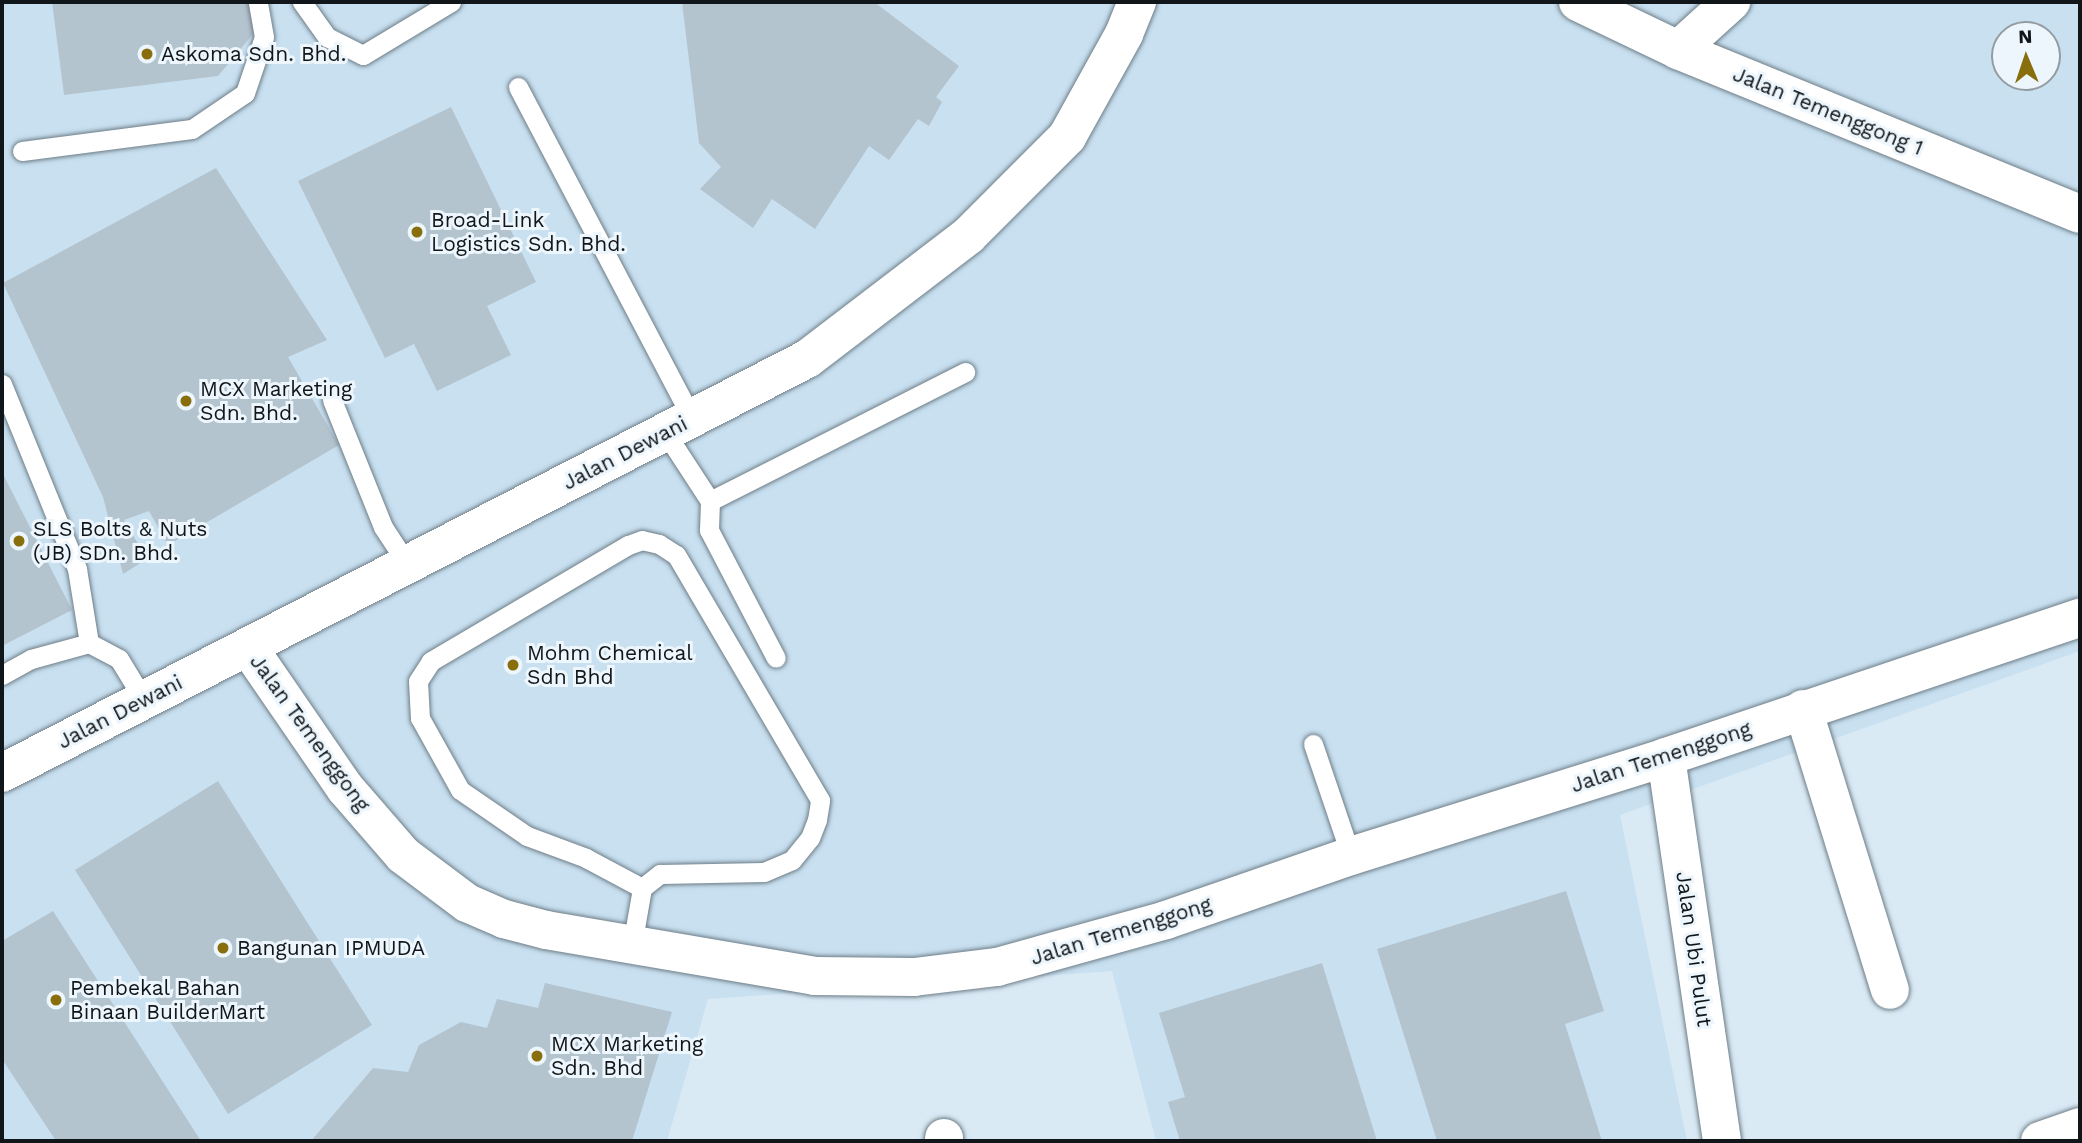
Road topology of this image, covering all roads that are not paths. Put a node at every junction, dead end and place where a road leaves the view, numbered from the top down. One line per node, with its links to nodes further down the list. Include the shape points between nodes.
1 (258, 2): 9 (lane, via 264,37 245,93 192,129)
2 (302, 2): 3 (lane, via 327,37 363,55)
3 (451, 2)
4 (1137, 2): 14 (street, Jalan Dewani, via 1067,137 969,234 807,359)
5 (1578, 2): 7 (street, Jalan Temenggong 1)
6 (1731, 2): 7 (street)
7 (1678, 50): 10 (street, Jalan Temenggong 1)
8 (518, 87): 14 (lane)
9 (22, 151)
10 (2080, 214)
11 (965, 372): 15 (lane)
12 (2, 384): 18 (lane, via 77,569)
13 (332, 400): 16 (lane, via 383,527)
14 (678, 425): 15 (lane); 16 (street, Jalan Dewani)
15 (710, 501): 20 (lane, via 709,530)
16 (408, 565): 19 (street, Jalan Dewani)
17 (2080, 618): 23 (street, Jalan Temenggong)
18 (89, 643): 21 (lane, via 31,659); 22 (lane, via 119,659)
19 (248, 646): 22 (street, Jalan Dewani); 29 (street, Jalan Temenggong, via 345,789 403,855 467,903 504,919)
20 (776, 658)
21 (2, 675)
22 (144, 700): 26 (street, Jalan Dewani)
23 (1803, 709): 25 (street, Jalan Temenggong); 30 (street)
24 (1313, 744): 27 (lane)
25 (1666, 757): 27 (street, Jalan Temenggong); 32 (street, Jalan Ubi Pulut)
26 (2, 773)
27 (1350, 856): 29 (street, Jalan Temenggong, via 1087,944 997,967 914,977 814,976)
28 (642, 888): 28 (lane, via 586,858 527,836 460,790 420,718 418,681 431,662 642,540 676,555 820,800 810,838 792,860 764,872 660,874); 29 (lane)
29 (632, 945)
30 (1889, 990)
31 (2080, 1127): 33 (street)
32 (1722, 1141)
33 (2040, 1141)

